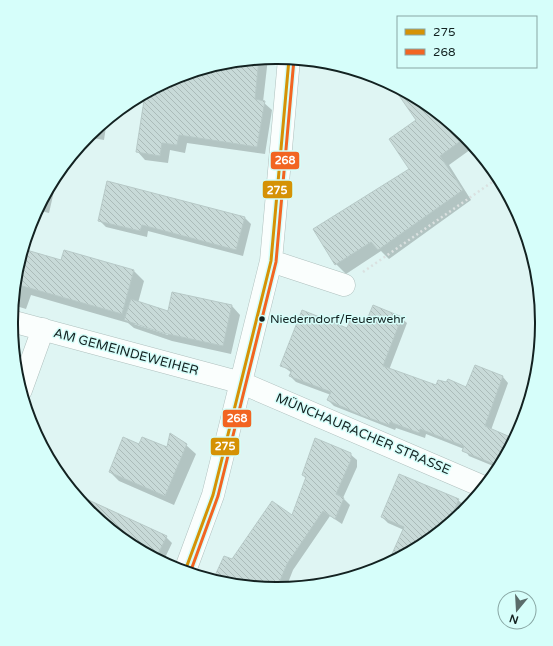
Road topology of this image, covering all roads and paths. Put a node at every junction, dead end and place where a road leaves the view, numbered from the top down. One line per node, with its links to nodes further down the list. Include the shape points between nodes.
1 (288, 65): 3 (street)
2 (493, 182): 4 (path)
3 (271, 261): 4 (street); 8 (street)
4 (344, 285)
5 (18, 324): 6 (street, AM GEMEINDEWEIHER)
6 (43, 329): 7 (street); 8 (street, AM GEMEINDEWEIHER)
7 (25, 380)
8 (242, 383): 9 (street, MÜNCHAURACHER STRASSE); 10 (street, via 213,495)
9 (478, 485)
10 (187, 566)

